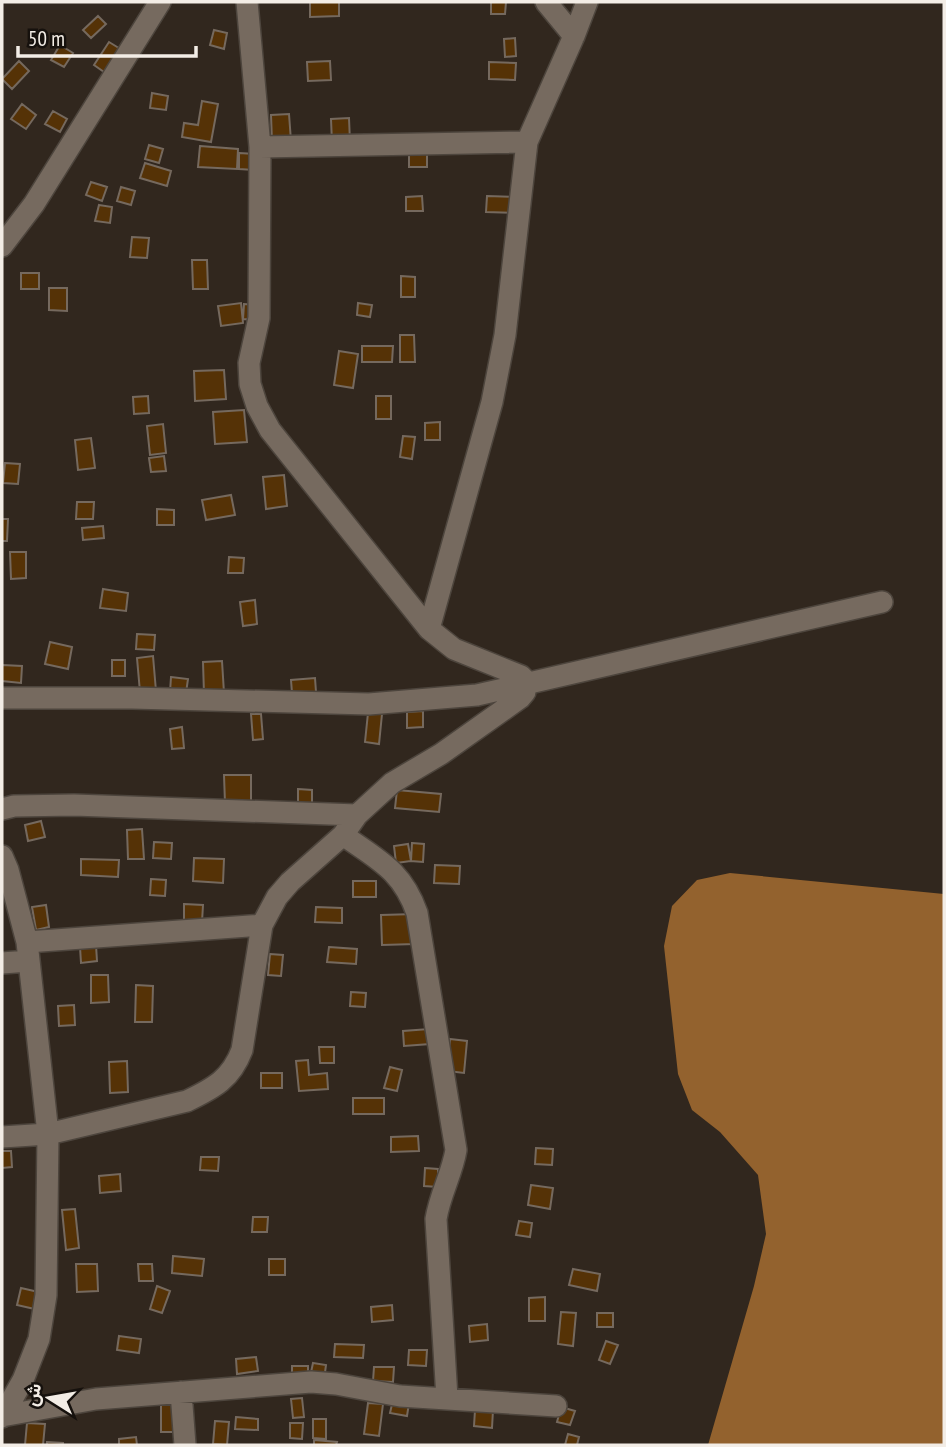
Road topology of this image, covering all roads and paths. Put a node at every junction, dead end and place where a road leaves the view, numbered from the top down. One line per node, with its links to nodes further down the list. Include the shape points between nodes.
1 (160, 2): 8 (street, via 34,204)
2 (247, 2): 7 (street)
3 (546, 2): 5 (street)
4 (587, 2): 5 (street)
5 (574, 36): 6 (street)
6 (527, 142): 7 (street); 10 (street, via 505,335 492,402)
7 (260, 147): 10 (street, via 259,318 249,363 257,407 270,430)
8 (2, 246)
9 (881, 602): 11 (street)
10 (429, 629): 11 (street, via 454,649 517,673)
11 (525, 686): 12 (street, via 369,704); 14 (street, via 520,698 392,783)
12 (2, 698)
13 (2, 809): 14 (street, via 74,805)
14 (357, 815): 15 (street)
15 (344, 835): 17 (street, via 290,882); 23 (street, via 397,876 411,895 416,914 456,1150 436,1219)
16 (2, 856): 18 (street)
17 (262, 925): 18 (street); 20 (street, via 242,1050 224,1080 187,1101)
18 (28, 951): 19 (street); 20 (street)
19 (2, 963)
20 (48, 1135): 21 (street); 25 (street, via 46,1295 39,1339)
21 (2, 1137)
22 (181, 1392): 23 (street, via 311,1382 400,1396); 25 (street, via 96,1399); 26 (street)
23 (447, 1398): 24 (street)
24 (556, 1406)
25 (2, 1416)
26 (185, 1445)

